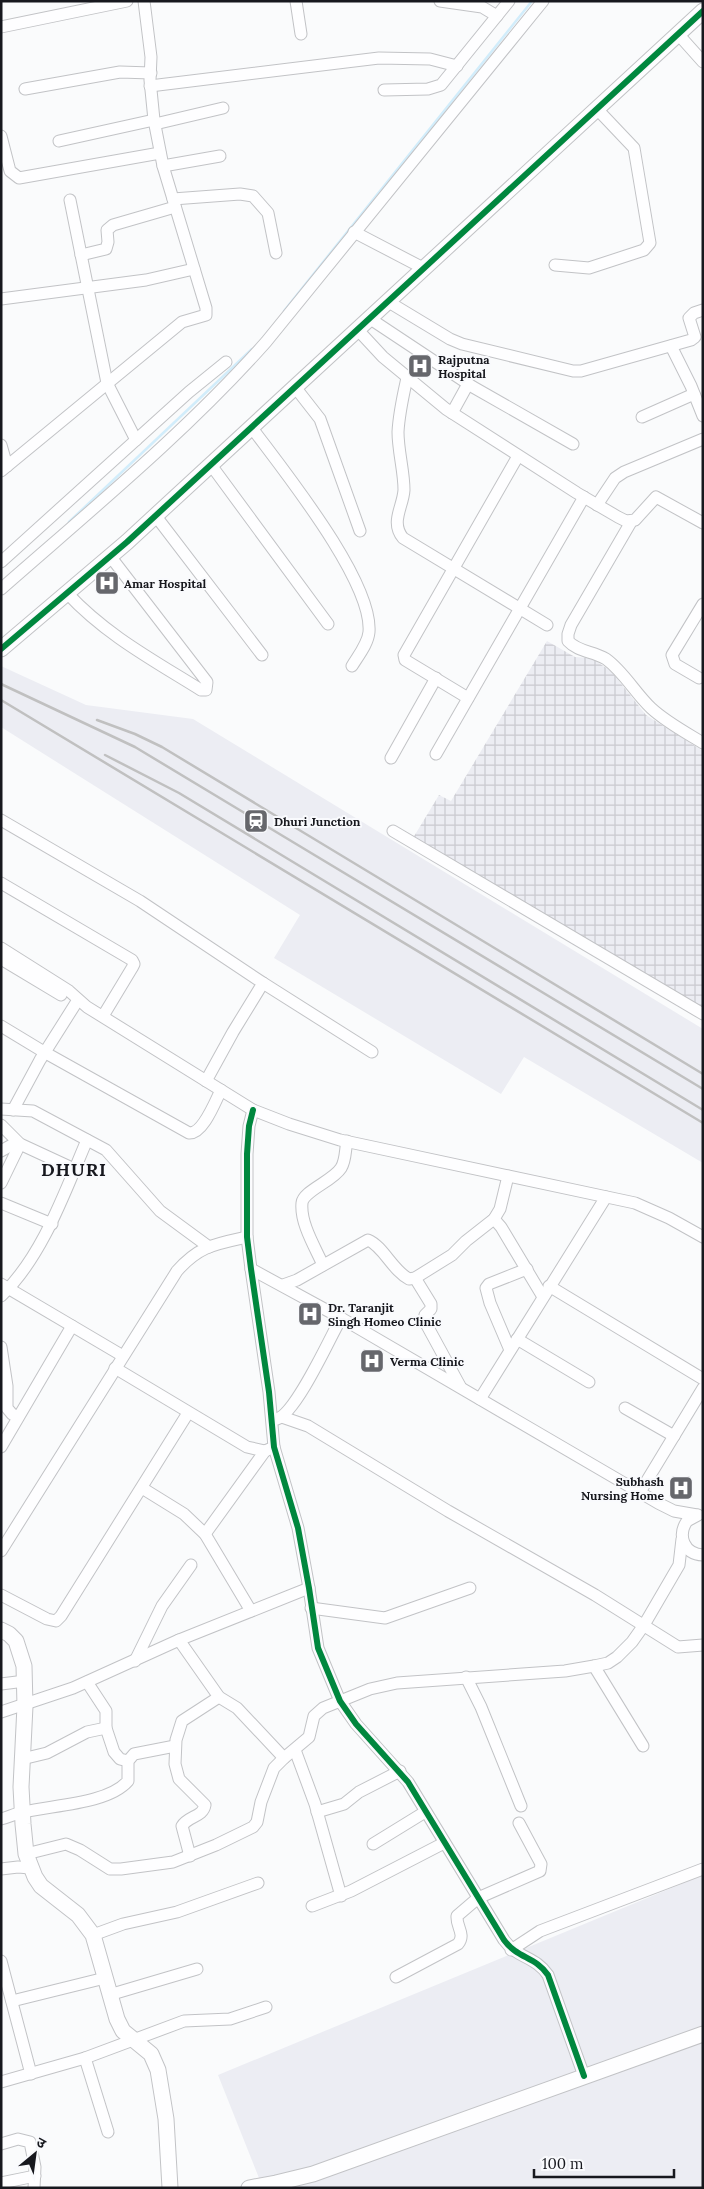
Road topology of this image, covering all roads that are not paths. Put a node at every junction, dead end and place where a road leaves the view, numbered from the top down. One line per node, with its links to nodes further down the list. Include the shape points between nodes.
1 (126, 1): 9 (street)
2 (144, 1): 14 (street)
3 (296, 1): 10 (street)
4 (440, 1): 8 (street, via 482,7)
5 (508, 1): 8 (street)
6 (543, 1): 29 (street)
7 (703, 11): 11 (street)
8 (497, 16): 13 (street)
9 (1, 27)
10 (301, 34)
11 (678, 34): 12 (street); 19 (street)
12 (703, 62)
13 (457, 66): 15 (street, via 430,60 379,58); 17 (street, via 438,87)
14 (150, 73): 15 (street); 16 (street, via 115,72)
15 (150, 86): 20 (street)
16 (26, 89)
17 (384, 90)
18 (224, 108): 20 (street)
19 (597, 109): 32 (street, via 634,148 650,243 644,250 589,268); 34 (street)
20 (154, 122): 22 (street); 23 (street)
21 (1, 136): 26 (street)
22 (59, 140)
23 (160, 153): 25 (street); 26 (street, via 24,178)
24 (220, 156): 25 (street)
25 (163, 166): 28 (street)
26 (7, 175)
27 (70, 200): 31 (street)
28 (174, 203): 30 (street, via 240,194 253,196 268,213); 31 (street, via 113,225 107,230 106,249); 33 (street)
29 (354, 232): 34 (street); 68 (street, via 234,378)
30 (276, 253)
31 (81, 255): 35 (street)
32 (555, 265)
33 (194, 269): 35 (street); 44 (street, via 206,315 182,322)
34 (425, 269): 37 (street)
35 (88, 288): 36 (street); 44 (street)
36 (1, 299)
37 (387, 301): 39 (street); 41 (street, via 462,344 573,371)
38 (703, 310): 41 (street, via 689,318 694,339)
39 (369, 318): 40 (street); 45 (street)
40 (357, 330): 43 (street); 46 (street)
41 (670, 346): 47 (street)
42 (226, 362): 53 (street)
43 (408, 378): 48 (street); 67 (street, via 398,433 404,487 397,515 398,532)
44 (107, 383): 53 (street); 58 (street)
45 (468, 384): 48 (street); 54 (street)
46 (295, 387): 51 (street); 64 (street, via 320,419)
47 (694, 394): 49 (street); 50 (street)
48 (452, 413): 56 (street)
49 (703, 416)
50 (642, 417)
51 (252, 428): 57 (street); 76 (street, via 317,518 356,581 364,603 369,634)
52 (703, 439): 60 (street, via 624,472 615,478)
53 (136, 440): 66 (street)
54 (572, 444)
55 (1, 445): 58 (street)
56 (518, 456): 59 (street); 67 (street)
57 (211, 464): 61 (street); 72 (street)
58 (4, 469)
59 (584, 497): 60 (street); 71 (street)
60 (597, 505): 62 (street)
61 (155, 515): 65 (street); 75 (street)
62 (631, 522): 63 (street, via 656,497); 80 (street, via 571,625 568,641 574,648 606,659 651,708)
63 (703, 523)
64 (360, 531)
65 (110, 556): 69 (street); 69 (street, via 207,682 206,690 201,690 112,634)
66 (1, 562)
67 (454, 568): 71 (street); 77 (street, via 404,654 406,660)
68 (1, 589)
69 (67, 593): 74 (street)
70 (703, 604): 78 (street, via 672,655 675,664)
71 (520, 609): 73 (street); 79 (street)
72 (328, 624)
73 (547, 625)
74 (1, 649)
75 (262, 656)
76 (352, 666)
77 (436, 678): 79 (street); 82 (street)
78 (699, 678)
79 (468, 698): 81 (street)
80 (703, 743)
81 (436, 754)
82 (391, 758)
83 (1, 820): 88 (street, via 140,901)
84 (393, 831): 90 (street)
85 (1, 883): 91 (street, via 132,960 132,968)
86 (1, 948): 89 (street, via 69,991)
87 (1, 959): 89 (street)
88 (263, 983): 94 (street); 95 (street)
89 (82, 1005): 91 (street); 93 (street)
90 (703, 1014)
91 (103, 1016): 95 (street)
92 (1, 1026): 93 (street)
93 (44, 1052): 96 (street, via 189,1133 200,1129); 97 (street)
94 (372, 1052)
95 (206, 1081): 96 (street)
96 (221, 1090): 98 (street)
97 (7, 1109): 100 (street, via 33,1111)
98 (252, 1110): 101 (street); 111 (street, via 247,1154)
99 (1, 1125): 102 (street)
100 (87, 1140): 104 (street); 113 (street, via 114,1158 160,1211)
101 (347, 1142): 105 (street); 114 (street, via 340,1169 305,1196 302,1204 308,1230)
102 (18, 1143): 103 (street); 104 (street); 106 (street)
103 (1, 1151)
104 (74, 1169): 110 (street)
105 (508, 1176): 107 (street); 109 (street)
106 (1, 1184)
107 (606, 1197): 112 (street, via 649,1208); 119 (street)
108 (1, 1202): 110 (street)
109 (494, 1220): 116 (street); 117 (street, via 452,1255)
110 (52, 1224): 120 (street)
111 (247, 1237): 113 (street); 115 (street)
112 (703, 1237)
113 (209, 1247): 127 (street, via 194,1253 177,1271)
114 (323, 1265): 117 (street, via 368,1240 401,1274 409,1279); 118 (street)
115 (251, 1269): 118 (street); 137 (street)
116 (527, 1269): 121 (street); 126 (street, via 486,1288)
117 (415, 1278): 131 (street, via 431,1304 424,1320)
118 (283, 1285): 122 (street)
119 (549, 1286): 121 (street); 129 (street)
120 (4, 1289): 123 (street)
121 (542, 1297): 124 (street)
122 (341, 1318): 131 (street); 137 (street, via 303,1389 287,1413)
123 (72, 1326): 127 (street); 136 (street)
124 (517, 1339): 126 (street); 130 (street)
125 (1, 1347): 136 (street)
126 (510, 1350): 133 (street)
127 (123, 1356): 128 (street)
128 (115, 1368): 135 (street); 147 (street)
129 (703, 1379)
130 (589, 1382)
131 (461, 1387): 133 (street)
132 (703, 1388): 138 (street)
133 (480, 1399): 142 (street)
134 (624, 1408): 138 (street)
135 (188, 1412): 140 (street, via 247,1447); 141 (street)
136 (9, 1416): 139 (street)
137 (277, 1419): 140 (street); 156 (street, via 308,1426)
138 (674, 1436): 142 (street)
139 (1, 1447)
140 (269, 1449): 145 (street); 151 (street, via 295,1516)
141 (142, 1488): 145 (street, via 172,1505); 153 (street, via 58,1620 47,1619)
142 (640, 1492): 143 (street)
143 (674, 1511): 144 (street); 146 (street)
144 (700, 1515): 146 (street, via 687,1521)
145 (205, 1534): 155 (street)
146 (682, 1536): 148 (street, via 689,1550); 150 (street)
147 (1, 1551)
148 (703, 1555): 150 (street)
149 (191, 1565): 160 (street, via 162,1606)
150 (679, 1565): 156 (street)
151 (309, 1588): 154 (street); 155 (street)
152 (470, 1588): 154 (street, via 385,1618)
153 (1, 1595)
154 (311, 1608): 167 (street, via 318,1648)
155 (251, 1611): 158 (street)
156 (644, 1625): 159 (street, via 678,1647); 161 (street, via 617,1657)
157 (1, 1630): 163 (street, via 16,1641 24,1666)
158 (179, 1640): 160 (street); 166 (street)
159 (703, 1645)
160 (135, 1661): 164 (street)
161 (594, 1666): 162 (street); 172 (street)
162 (466, 1677): 167 (street, via 383,1686); 178 (street)
163 (24, 1681): 165 (street); 168 (street)
164 (87, 1682): 168 (street); 170 (street, via 106,1711)
165 (1, 1684)
166 (219, 1697): 171 (street, via 182,1721); 174 (street, via 238,1708)
167 (340, 1701): 173 (street, via 317,1711 309,1737); 177 (street, via 356,1724)
168 (25, 1706): 169 (street); 175 (street)
169 (1, 1712)
170 (106, 1728): 175 (street, via 87,1732 47,1753); 176 (street, via 117,1755)
171 (176, 1746): 176 (street, via 134,1754); 186 (street, via 175,1764 179,1779 205,1805 201,1813 182,1826)
172 (643, 1746)
173 (295, 1750): 174 (street); 180 (street)
174 (284, 1758): 186 (street, via 274,1768 253,1827)
175 (22, 1759): 179 (street)
176 (128, 1761): 179 (street, via 128,1781 113,1792)
177 (400, 1771): 180 (street, via 359,1792 344,1804); 181 (street)
178 (521, 1806)
179 (22, 1812): 182 (street); 187 (street)
180 (317, 1812): 191 (street)
181 (425, 1812): 184 (street); 185 (street)
182 (1, 1819)
183 (519, 1823): 192 (street, via 541,1864 540,1871)
184 (444, 1843): 191 (street); 192 (street)
185 (372, 1844)
186 (190, 1856): 187 (street, via 172,1862 115,1869 66,1844)
187 (28, 1861): 188 (street, via 18,1867); 194 (street, via 41,1886 78,1915)
188 (1, 1869)
189 (702, 1872): 195 (street, via 540,1931)
190 (258, 1883): 194 (street, via 178,1912 123,1924)
191 (341, 1896): 193 (street)
192 (478, 1898): 195 (street); 198 (street, via 458,1916 462,1932 458,1944)
193 (312, 1906)
194 (93, 1935): 199 (street)
195 (511, 1950): 207 (street, via 537,1963 548,1975)
196 (1, 1961): 201 (street)
197 (197, 1969): 200 (street)
198 (396, 1977)
199 (105, 1978): 200 (street); 201 (street)
200 (110, 1995): 204 (street, via 117,2019)
201 (12, 2001): 206 (street)
202 (266, 2007): 204 (street, via 230,2019 184,2022)
203 (703, 2034): 207 (street)
204 (132, 2039): 205 (street); 214 (street, via 151,2054 158,2070 166,2119)
205 (84, 2058): 206 (street); 209 (street)
206 (31, 2074): 208 (street)
207 (584, 2076): 215 (street, via 313,2174)
208 (1, 2082)
209 (108, 2132)
210 (1, 2144): 211 (street, via 18,2139 30,2142)
211 (34, 2176): 212 (street); 213 (street)
212 (1, 2183)
213 (34, 2188)
214 (170, 2188)
215 (249, 2188)

